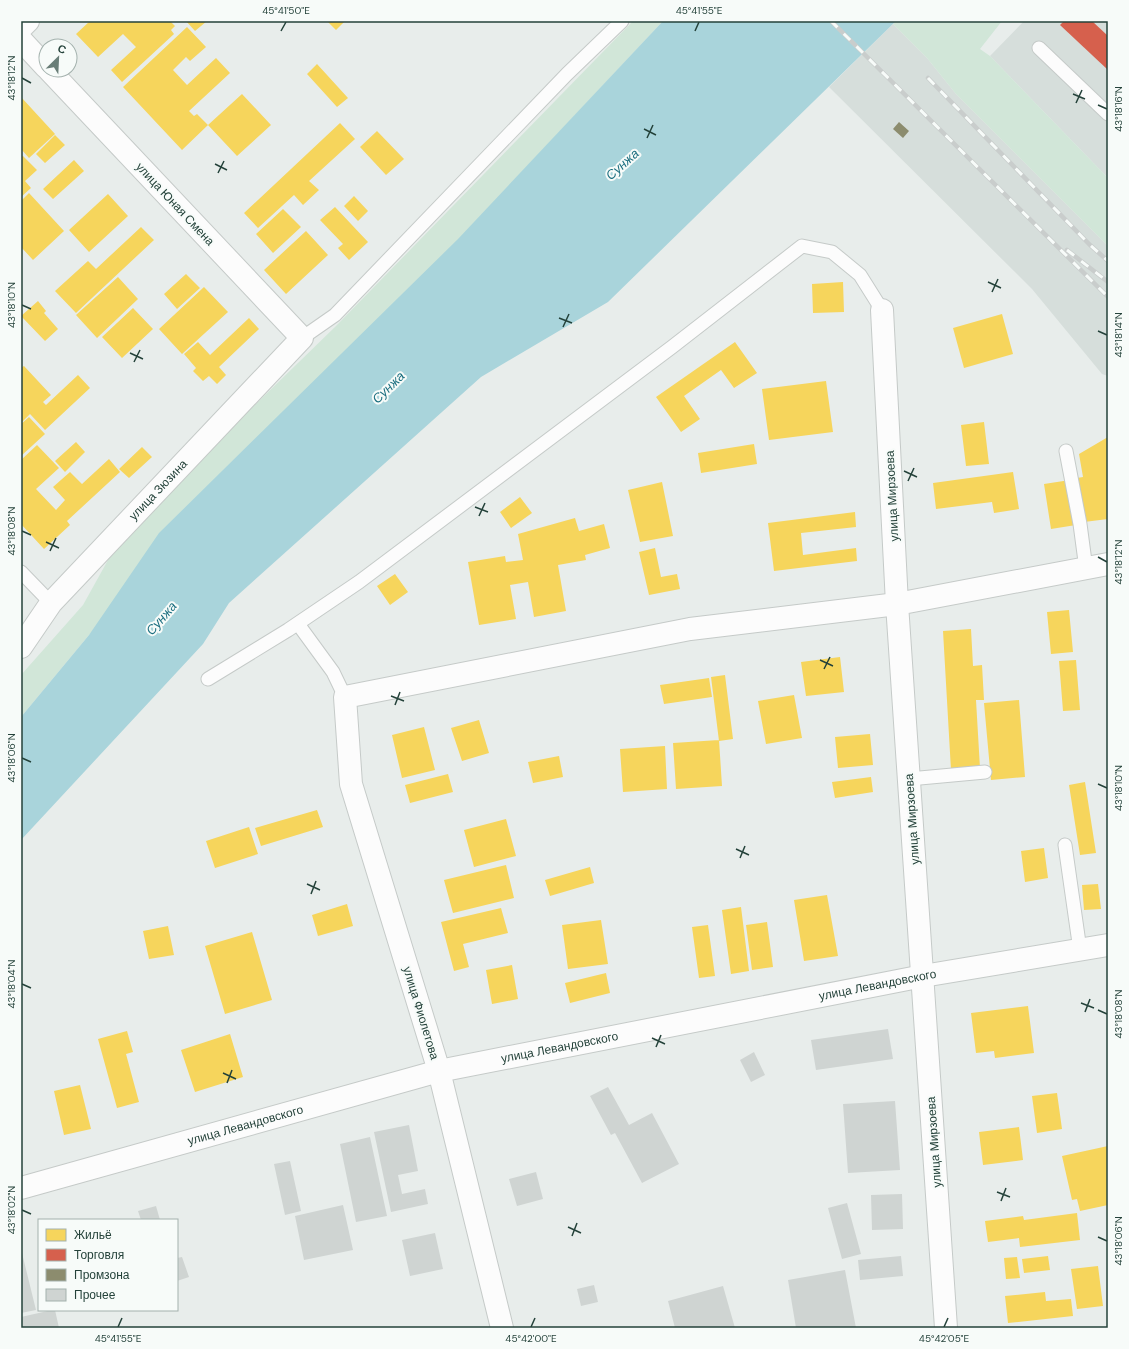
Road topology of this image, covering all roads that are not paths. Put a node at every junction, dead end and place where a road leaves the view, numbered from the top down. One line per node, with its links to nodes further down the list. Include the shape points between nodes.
1 (28, 21): 3 (street)
2 (622, 21): 10 (lane, via 567,74 335,315)
3 (21, 28)
4 (21, 40): 6 (street)
5 (1039, 48): 8 (lane)
6 (38, 58)
7 (57, 78): 10 (street, улица Юная Смена)
8 (1108, 114)
9 (882, 310): 16 (street, улица Мирзоева); 17 (lane, via 860,275 832,252 802,246 359,582)
10 (302, 338): 15 (street, улица Зюзина)
11 (1066, 451): 13 (lane)
12 (1108, 564): 13 (street)
13 (1086, 569): 16 (street)
14 (21, 572): 15 (lane)
15 (50, 603): 18 (street, улица Зюзина)
16 (897, 604): 20 (street, via 690,629); 22 (street, улица Мирзоева)
17 (298, 624): 19 (lane); 20 (lane, via 333,672)
18 (21, 647)
19 (208, 679)
20 (345, 697): 27 (street, улица Фиолетова, via 351,784)
21 (985, 772): 22 (lane)
22 (909, 779): 26 (street, улица Мирзоева)
23 (1064, 845): 25 (lane)
24 (1108, 945): 25 (street, улица Левандовского)
25 (1080, 950): 26 (street, улица Левандовского)
26 (922, 976): 27 (street, улица Левандовского); 30 (street, улица Мирзоева)
27 (439, 1071): 28 (street, улица Левандовского); 29 (street, улица Фиолетова)
28 (21, 1188)
29 (502, 1328)
30 (946, 1328)

